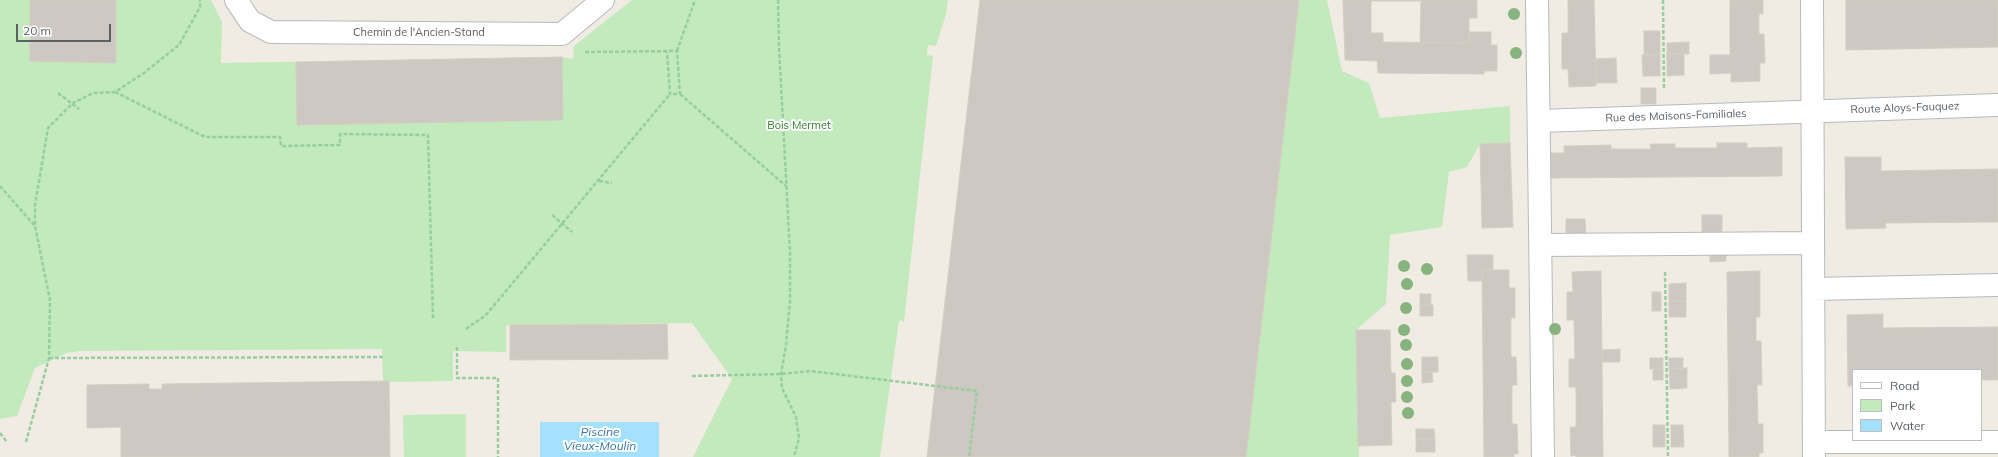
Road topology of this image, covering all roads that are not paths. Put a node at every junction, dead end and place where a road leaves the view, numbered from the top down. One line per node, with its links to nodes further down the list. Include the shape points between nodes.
1 (236, 0): 2 (street, Chemin de l'Ancien-Stand, via 250,21 271,32 562,34)
2 (603, 0)
3 (1538, 0): 7 (street)
4 (1812, 0): 6 (street)
5 (1998, 105): 6 (street, Route Aloys-Fauquez)
6 (1813, 111): 7 (street, Rue des Maisons-Familiales); 8 (street)
7 (1540, 121): 9 (street)
8 (1814, 243): 9 (street); 11 (street)
9 (1542, 244): 14 (street)
10 (1998, 285): 11 (street)
11 (1814, 289): 13 (street)
12 (1998, 442): 13 (street)
13 (1814, 449)
14 (1543, 457)

